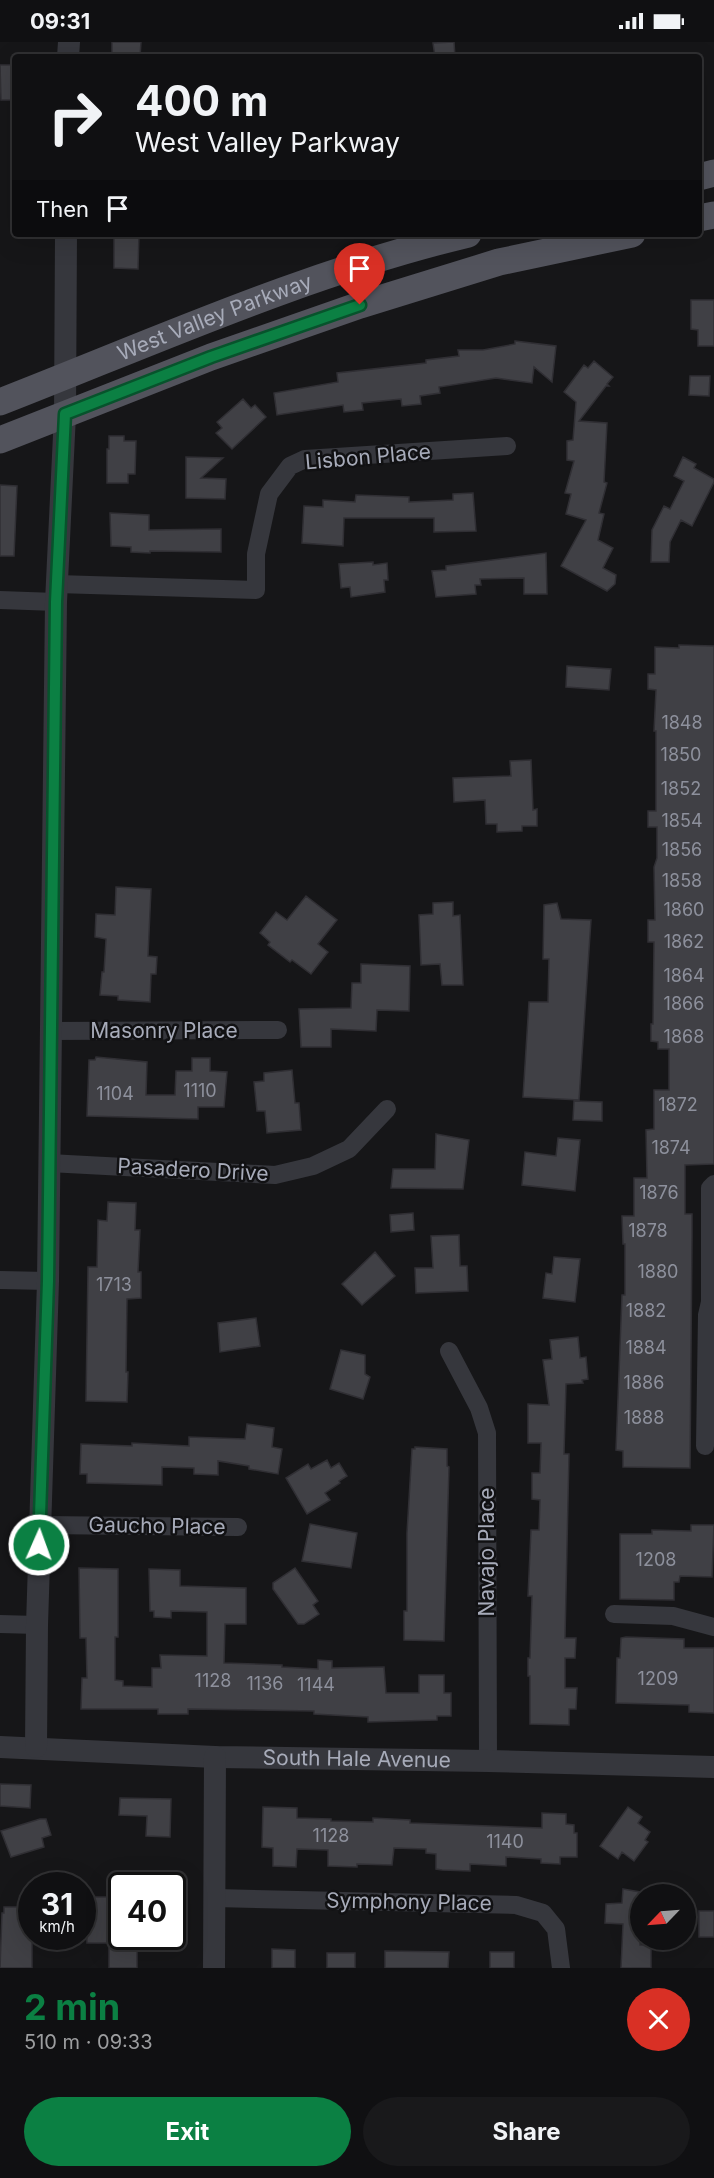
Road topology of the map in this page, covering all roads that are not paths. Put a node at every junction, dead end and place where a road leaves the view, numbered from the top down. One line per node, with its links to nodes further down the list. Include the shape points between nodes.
1 (66, 237): 4 (street)
2 (457, 237): 4 (main road, West Valley Parkway, via 341,270)
3 (618, 237): 6 (main road, West Valley Parkway, via 499,262 360,305)
4 (65, 377): 5 (main road, West Valley Parkway); 6 (street)
5 (0, 402)
6 (65, 414): 7 (main road, West Valley Parkway); 9 (street)
7 (0, 440)
8 (507, 446): 9 (street, Lisbon Place, via 305,459 290,466 270,494 256,554 256,590)
9 (56, 593): 10 (street); 12 (street)
10 (0, 600)
11 (278, 1030): 12 (street, Masonry Place)
12 (50, 1031): 14 (street)
13 (387, 1109): 14 (street, Pasadero Drive, via 349,1149 313,1166 274,1175)
14 (49, 1163): 17 (street)
15 (714, 1184): 18 (street, via 710,1188)
16 (0, 1280): 17 (street)
17 (48, 1281): 21 (street)
18 (712, 1301): 20 (street, via 707,1315)
19 (449, 1351): 30 (street, Navajo Place, via 479,1407 487,1433)
20 (705, 1446)
21 (40, 1525): 22 (street, Gaucho Place); 25 (street)
22 (238, 1527)
23 (614, 1614): 26 (street, via 673,1616)
24 (0, 1624): 25 (street)
25 (37, 1624): 28 (street)
26 (714, 1627)
27 (0, 1747): 28 (street, South Hale Avenue)
28 (36, 1747): 29 (street, South Hale Avenue)
29 (215, 1757): 30 (street, South Hale Avenue); 32 (street)
30 (488, 1761): 31 (street, South Hale Avenue)
31 (714, 1767)
32 (215, 1898): 33 (street); 34 (street, Symphony Place, via 516,1905 543,1913 556,1929)
33 (214, 1968)
34 (561, 1968)

